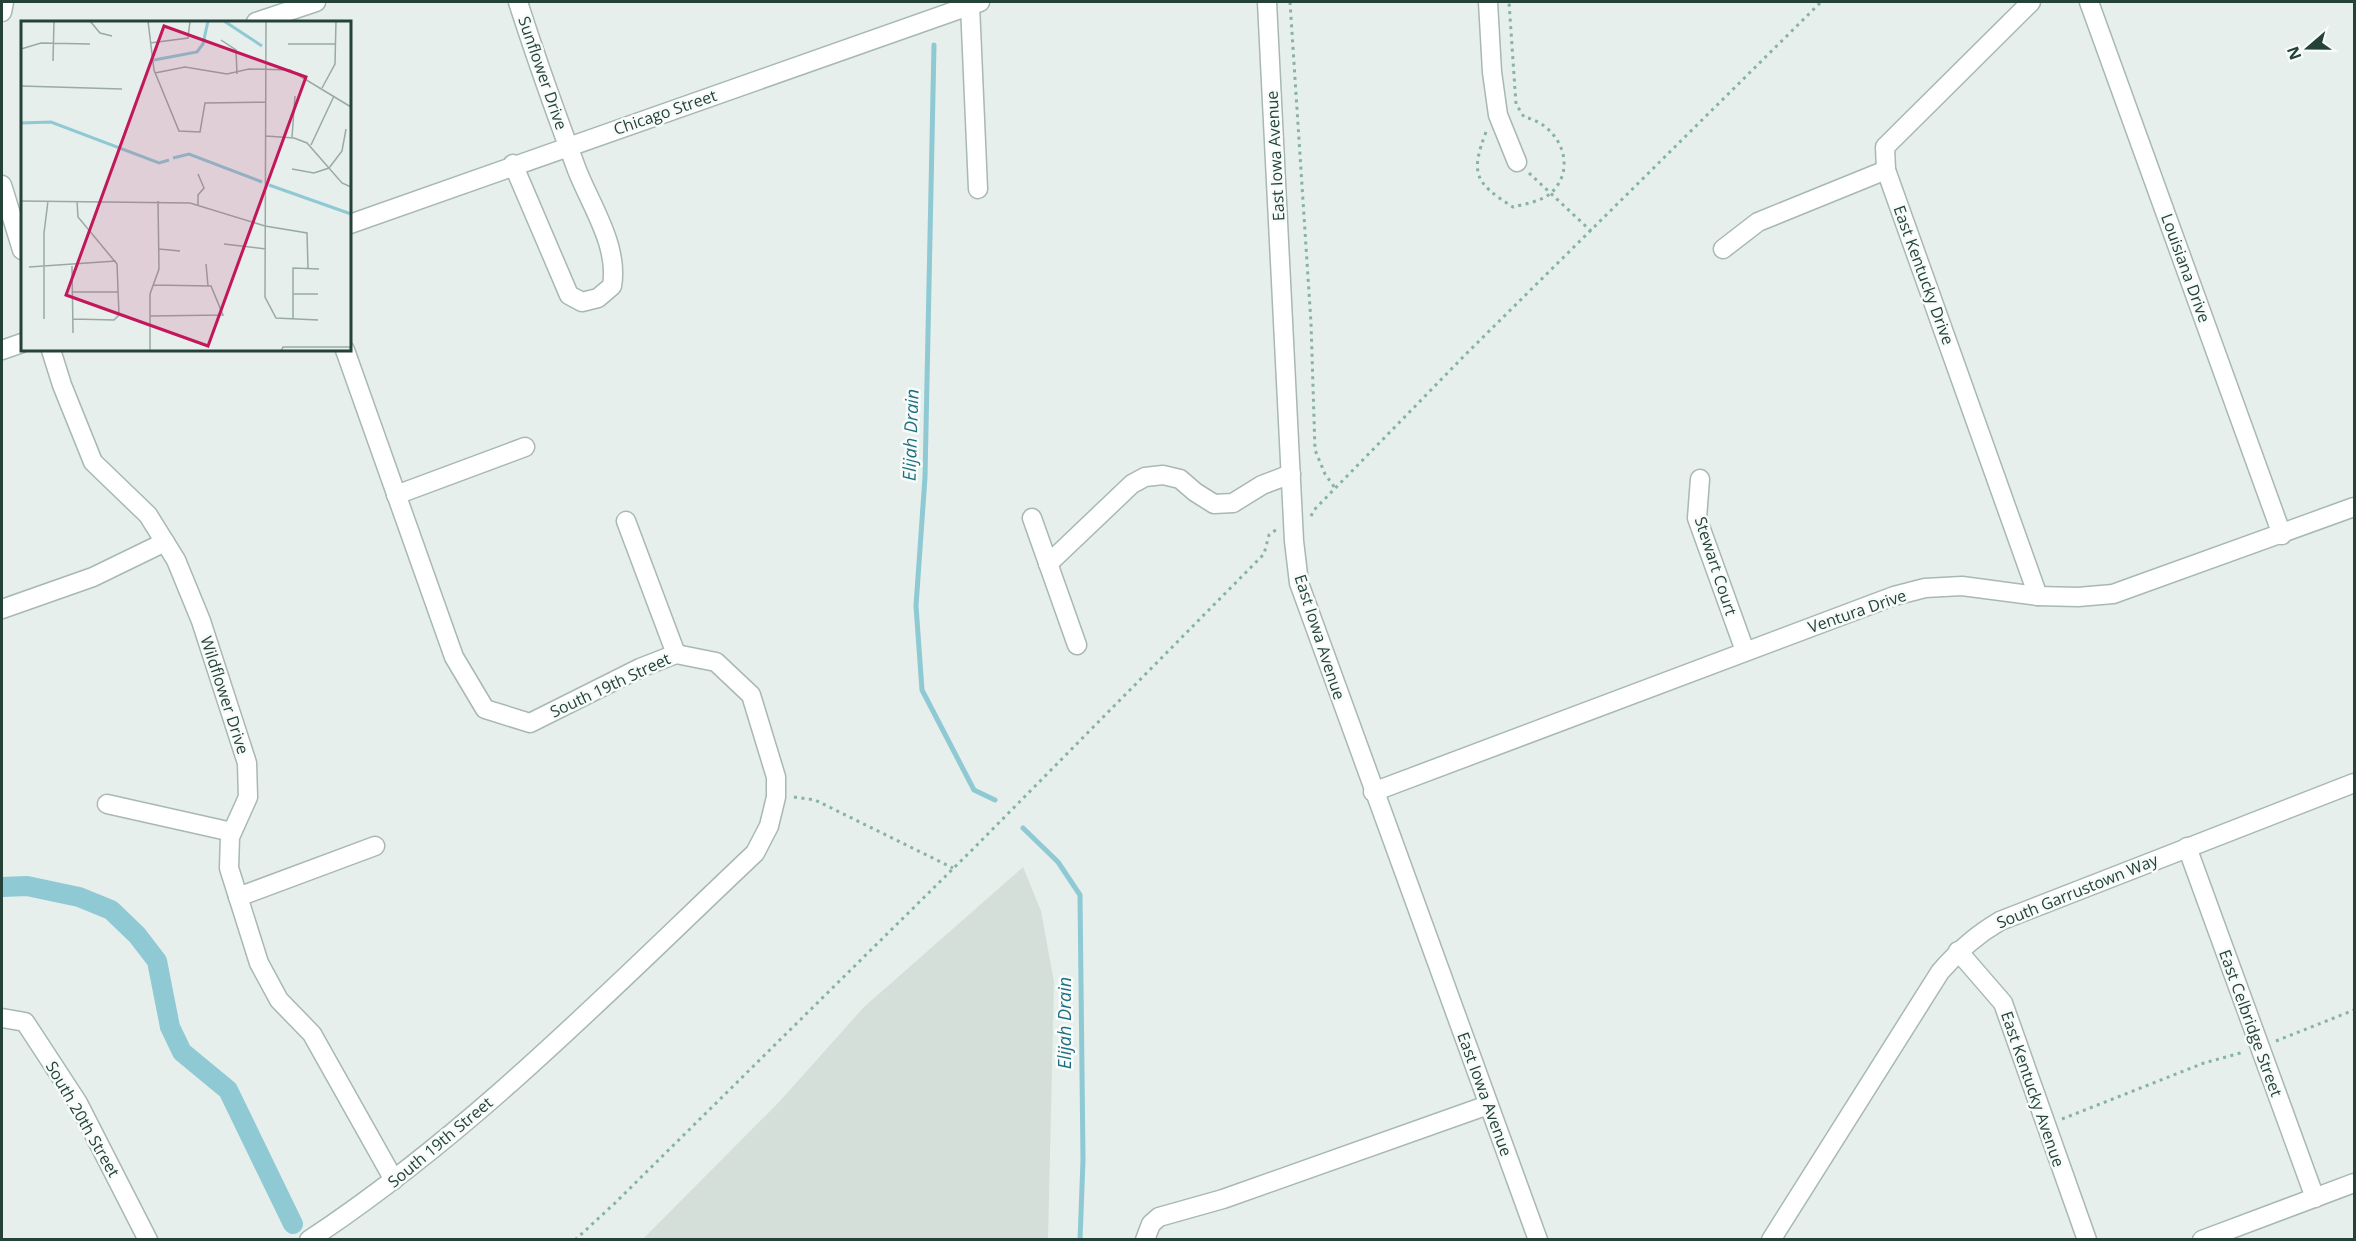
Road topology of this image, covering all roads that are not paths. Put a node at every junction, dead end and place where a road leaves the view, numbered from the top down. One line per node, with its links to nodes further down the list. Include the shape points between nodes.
1 (4, 2): 9 (street)
2 (316, 2): 10 (street)
3 (518, 2): 11 (street, Sunflower Drive)
4 (1267, 2): 25 (street, East Iowa Avenue)
5 (1488, 2): 12 (street, via 1498,115)
6 (2031, 2): 14 (street, East Kentucky Drive, via 1885,147)
7 (2089, 2): 31 (street, Louisiana Drive)
8 (975, 3): 11 (street, Chicago Street); 16 (street)
9 (2, 12)
10 (259, 21)
11 (568, 145): 13 (street, Chicago Street); 13 (street, Sunflower Drive, via 609,246 615,271 612,286 598,298 582,302 568,295)
12 (1517, 162)
13 (513, 164): 17 (street, Chicago Street)
14 (1886, 170): 19 (street, via 1758,222); 34 (street, East Kentucky Drive)
15 (2, 185): 18 (street)
16 (978, 189)
17 (351, 224)
18 (21, 247)
19 (1722, 249)
20 (21, 343): 21 (street)
21 (2, 350)
22 (51, 351): 32 (street, Wildflower Drive, via 93,462 148,514)
23 (345, 351): 27 (street, South 19th Street)
24 (525, 447): 27 (street)
25 (1291, 474): 33 (street, via 1262,485 1233,503 1215,504 1180,479 1163,475 1145,477 1132,484); 40 (street, East Iowa Avenue, via 1299,583)
26 (1700, 480): 37 (street, Stewart Court, via 1697,518)
27 (396, 495): 38 (street, South 19th Street, via 454,657 485,709 530,723)
28 (2355, 507): 31 (street, Ventura Drive)
29 (1032, 519): 33 (street)
30 (626, 521): 38 (street)
31 (2282, 535): 34 (street, Ventura Drive, via 2113,594)
32 (165, 542): 35 (street, via 93,577); 42 (street, Wildflower Drive, via 201,621 247,763 248,797)
33 (1048, 564): 36 (street)
34 (2038, 596): 37 (street, Ventura Drive, via 1962,586 1925,588)
35 (2, 609)
36 (1077, 645)
37 (1744, 651): 40 (street, Ventura Drive)
38 (676, 654): 49 (street, South 19th Street, via 716,662 751,695 776,777 769,826 755,853 470,1119)
39 (2355, 783): 44 (street, South Garrustown Way)
40 (1373, 792): 48 (street, East Iowa Avenue)
41 (107, 804): 42 (street)
42 (232, 832): 45 (street, Wildflower Drive, via 229,868)
43 (375, 846): 45 (street)
44 (2187, 847): 46 (street, South Garrustown Way, via 2000,921); 51 (street, East Celbridge Street)
45 (238, 897): 49 (street, Wildflower Drive, via 259,963 279,1000 312,1034)
46 (1958, 951): 56 (street, South Garrustown Way, via 1940,972); 57 (street, East Kentucky Avenue, via 2003,1003)
47 (2, 1018): 52 (street, South 20th Street, via 25,1022 78,1103)
48 (1488, 1105): 54 (street, via 1222,1199 1159,1217); 55 (street, East Iowa Avenue)
49 (394, 1180): 53 (street, South 19th Street)
50 (2355, 1184): 51 (street)
51 (2315, 1198): 58 (street)
52 (148, 1239)
53 (309, 1239)
54 (1145, 1239)
55 (1538, 1239)
56 (1770, 1239)
57 (2087, 1239)
58 (2202, 1239)

